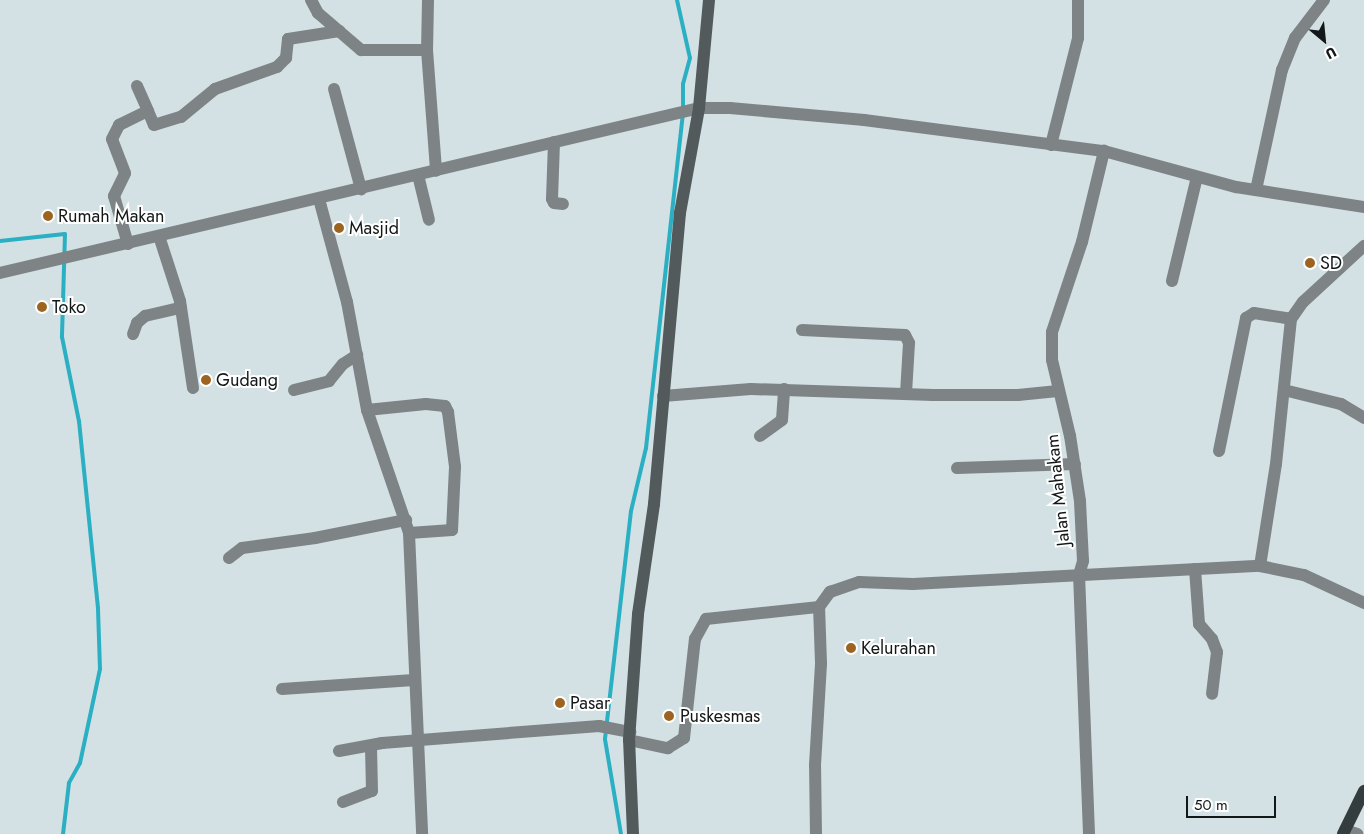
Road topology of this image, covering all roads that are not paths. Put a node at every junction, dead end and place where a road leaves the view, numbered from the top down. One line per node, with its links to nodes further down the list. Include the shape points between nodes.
1 (311, 0): 6 (street, via 318,13)
2 (428, 0): 7 (street)
3 (709, 0): 10 (street)
4 (1078, 0): 13 (street, via 1076,44)
5 (1324, 0): 19 (street, via 1295,38 1282,70)
6 (339, 31): 7 (street, via 361,50); 11 (street, via 288,39 286,58 277,67 215,90 181,117 154,124)
7 (427, 50): 15 (street)
8 (138, 86): 11 (street)
9 (334, 89): 18 (street)
10 (695, 109): 12 (street); 13 (street, via 730,108 855,119); 40 (street, via 680,213)
11 (148, 111): 25 (street, via 119,125 112,133 125,173 114,196)
12 (554, 142): 15 (street); 21 (street, via 552,199 554,203)
13 (1051, 145): 14 (street)
14 (1104, 151): 17 (street); 38 (street, Jalan Mahakam, via 1082,242 1052,332 1052,360)
15 (436, 171): 16 (street)
16 (418, 175): 18 (street); 23 (street)
17 (1198, 177): 19 (street); 28 (street)
18 (361, 189): 20 (street)
19 (1256, 190): 22 (street)
20 (319, 199): 24 (street); 33 (street, via 347,302)
21 (563, 204)
22 (1364, 207)
23 (429, 220)
24 (159, 236): 25 (street); 29 (street)
25 (128, 244): 27 (street)
26 (1364, 246): 30 (street, via 1303,302)
27 (0, 273)
28 (1172, 281)
29 (181, 308): 32 (street, via 142,318); 34 (street)
30 (1291, 319): 37 (street); 44 (street, via 1254,313 1246,318)
31 (802, 330): 39 (street, via 905,335 908,343)
32 (133, 334)
33 (357, 355): 36 (street, via 343,364 329,382); 41 (street)
34 (193, 388)
35 (784, 389): 39 (street); 40 (street); 43 (street, via 782,420)
36 (294, 390)
37 (1284, 390): 42 (street, via 1341,404); 50 (street)
38 (1058, 392): 39 (street); 45 (street, Jalan Mahakam)
39 (906, 394)
40 (663, 396): 58 (street, via 654,504 638,614)
41 (367, 410): 47 (street); 48 (street, via 439,404 448,412 455,467 452,530)
42 (1364, 418)
43 (760, 436)
44 (1219, 451)
45 (1075, 464): 46 (street); 52 (street, Jalan Mahakam, via 1083,550)
46 (957, 468)
47 (406, 520): 48 (street); 49 (street, via 242,548)
48 (410, 533): 55 (street, via 414,577)
49 (229, 558)
50 (1260, 566): 51 (street); 53 (street, via 1304,575)
51 (1195, 570): 52 (street); 57 (street, via 1199,624 1212,639 1217,652)
52 (1079, 575): 54 (street, via 913,584 859,582 830,592); 68 (street, Jalan Mahakam)
53 (1364, 603)
54 (818, 607): 58 (street, via 714,616 702,621 694,639 684,738 668,748); 67 (street, via 822,625)
55 (414, 680): 56 (street); 59 (street)
56 (282, 688)
57 (1212, 694)
58 (630, 736): 59 (street, via 604,727); 66 (street)
59 (418, 743): 60 (street); 65 (street)
60 (371, 746): 61 (street); 63 (street, via 372,791)
61 (338, 751)
62 (1364, 791): 64 (main road)
63 (343, 802)
64 (1348, 833)
65 (422, 834)
66 (633, 834)
67 (816, 834)
68 (1090, 834)

